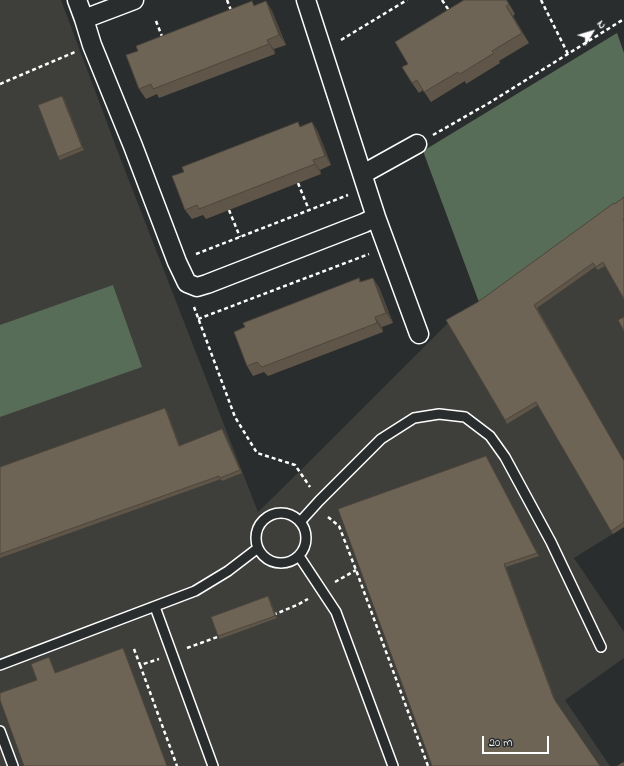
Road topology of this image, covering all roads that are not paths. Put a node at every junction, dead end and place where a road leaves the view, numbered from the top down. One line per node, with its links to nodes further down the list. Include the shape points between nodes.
1 (77, 0): 4 (street)
2 (134, 0): 4 (street)
3 (306, 0): 6 (street)
4 (84, 19): 7 (street, via 187,283 197,287 207,284)
5 (417, 144): 6 (street)
6 (363, 174): 7 (street)
7 (376, 217): 8 (street)
8 (419, 334)
9 (300, 522): 10 (lane, via 291,514 279,512 268,516 259,525 256,536); 11 (lane, via 306,533 305,545); 13 (lane, via 381,439 414,418 439,414 465,417 490,436 505,457 551,542)
10 (258, 548): 11 (lane, via 265,558 277,563 289,562); 12 (lane, via 195,591)
11 (299, 556): 18 (lane, via 336,612)
12 (155, 607): 14 (lane); 17 (lane)
13 (601, 648)
14 (0, 665)
15 (0, 731): 16 (lane)
16 (13, 766)
17 (213, 766)
18 (393, 766)

